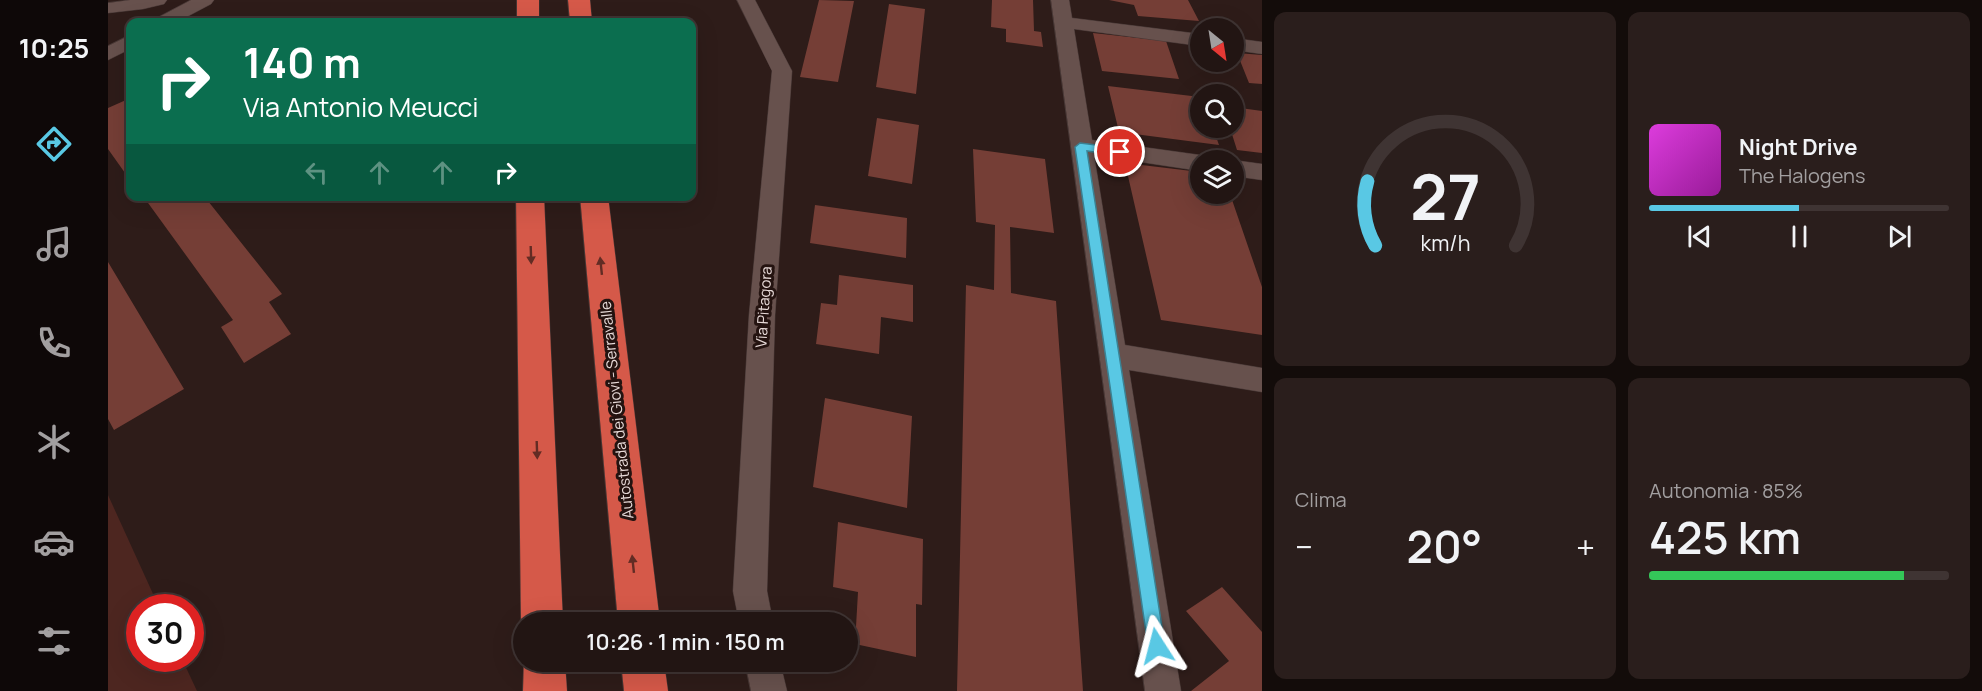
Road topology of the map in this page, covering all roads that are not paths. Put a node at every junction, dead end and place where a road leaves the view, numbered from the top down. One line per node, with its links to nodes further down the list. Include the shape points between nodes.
1 (205, 0): 8 (street)
2 (528, 0): 9 (highway)
3 (579, 0): 10 (highway)
4 (746, 0): 27 (street, Via Pitagora, via 782,71 762,315 750,591)
5 (151, 2): 6 (street); 11 (street)
6 (108, 8)
7 (1061, 11): 12 (street); 17 (street)
8 (171, 18)
9 (528, 18)
10 (581, 18)
11 (108, 26)
12 (1190, 38)
13 (126, 43): 16 (street)
14 (1244, 46): 15 (street)
15 (1262, 48)
16 (108, 54)
17 (1080, 147): 18 (street); 23 (street)
18 (1190, 162)
19 (1244, 170): 20 (street)
20 (1262, 172)
21 (530, 201): 25 (highway, one-way to 25)
22 (595, 201): 26 (highway, Autostrada dei Giovi - Serravalle, one-way to 22)
23 (1112, 355): 24 (street); 34 (street)
24 (1262, 380)
25 (542, 612)
26 (638, 612)
27 (754, 612)
28 (544, 672): 31 (highway)
29 (644, 672): 32 (highway)
30 (765, 672): 33 (street)
31 (544, 691)
32 (646, 691)
33 (769, 691)
34 (1164, 691)

